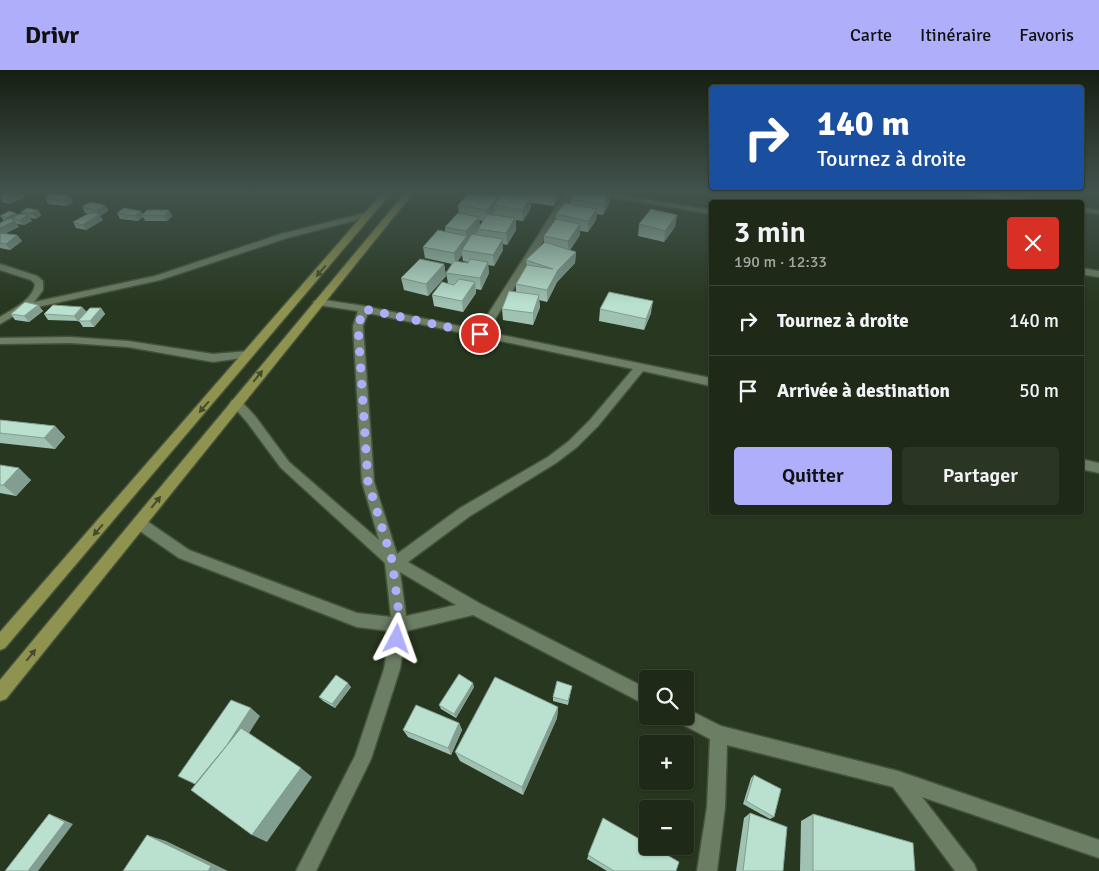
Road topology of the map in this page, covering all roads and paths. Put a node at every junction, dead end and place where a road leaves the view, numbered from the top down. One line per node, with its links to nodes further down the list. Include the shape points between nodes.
1 (306, 230): 9 (street, via 157,278)
2 (355, 230): 14 (main road, one-way to 14)
3 (379, 230): 8 (main road)
4 (545, 230): 12 (street)
5 (0, 267): 9 (street, via 40,283 35,296)
6 (1084, 272): 7 (street)
7 (1099, 274)
8 (318, 302): 10 (street); 17 (main road, one-way to 8)
9 (21, 308): 11 (street)
10 (364, 309): 12 (street); 21 (street, via 358,326 368,482)
11 (0, 321)
12 (480, 334): 15 (street)
13 (0, 341): 14 (street, via 70,340 128,344 213,358)
14 (249, 354): 24 (main road, one-way to 24)
15 (640, 368): 16 (street); 21 (street, via 573,444 465,512)
16 (709, 382)
17 (236, 403): 20 (main road, one-way to 17); 21 (street, via 285,465)
18 (1084, 465): 19 (street)
19 (1099, 468)
20 (139, 523): 23 (street, via 184,554 358,620); 25 (main road, one-way to 20)
21 (394, 562): 22 (street); 23 (street)
22 (474, 608): 23 (street); 26 (street)
23 (399, 624): 31 (street, via 392,669 362,759)
24 (0, 643)
25 (0, 693)
26 (639, 693)
27 (694, 721): 28 (street)
28 (719, 734): 29 (street); 32 (street, via 716,807)
29 (898, 780): 30 (street); 33 (street)
30 (1099, 849)
31 (306, 871)
32 (707, 871)
33 (967, 871)

